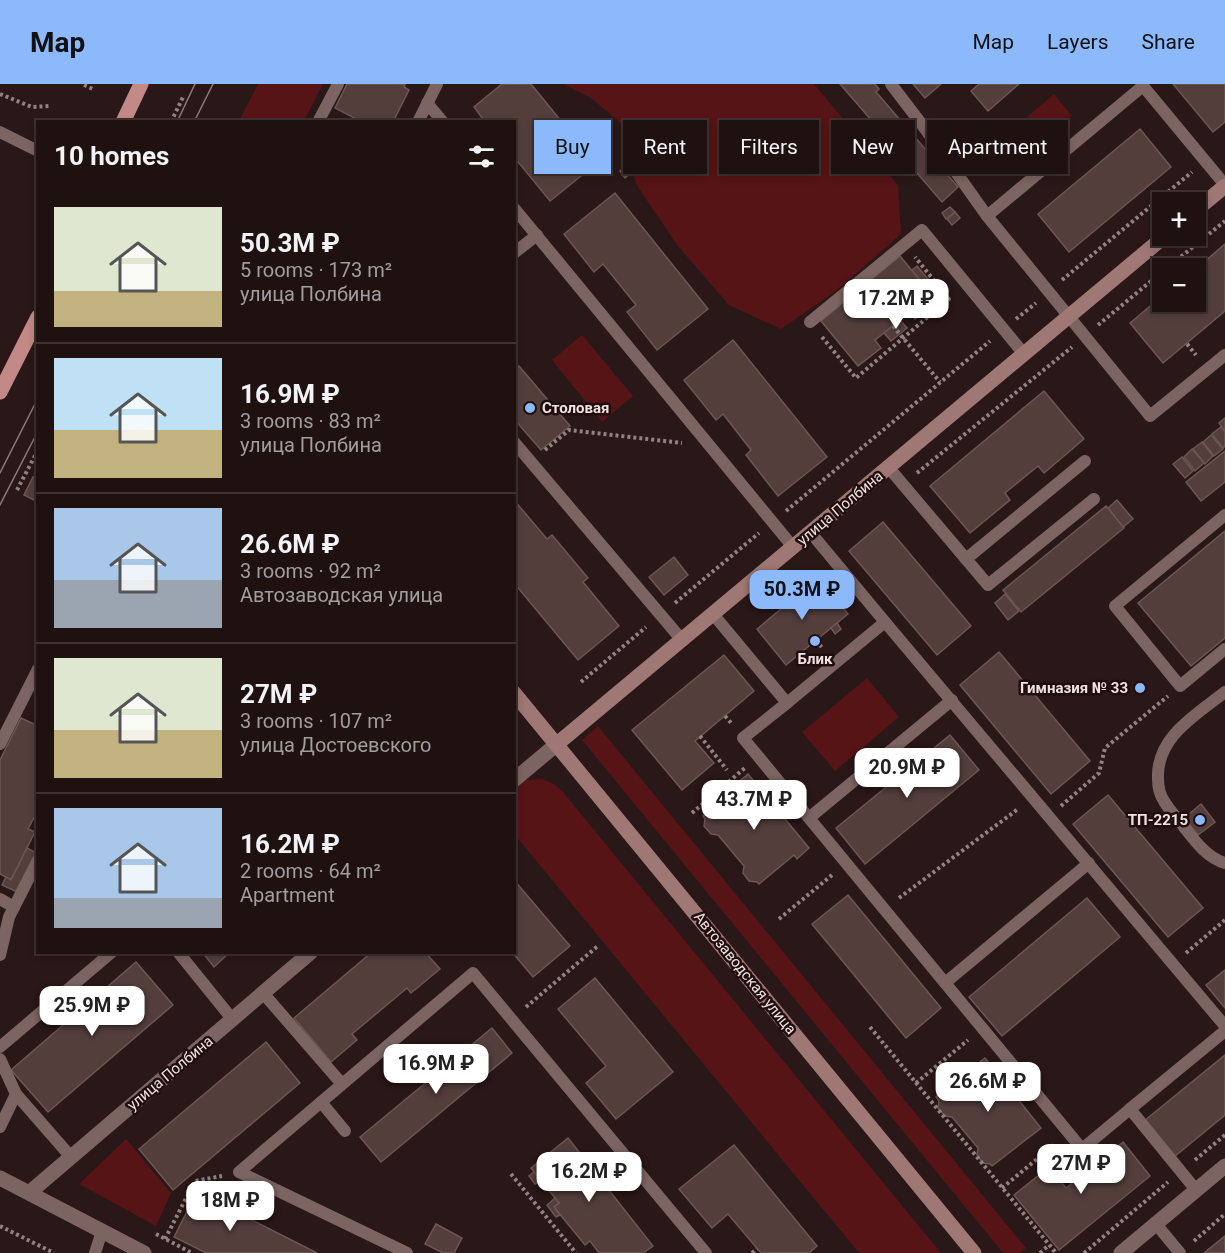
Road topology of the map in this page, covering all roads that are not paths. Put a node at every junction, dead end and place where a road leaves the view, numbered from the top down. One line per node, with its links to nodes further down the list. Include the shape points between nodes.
1 (141, 84): 6 (main road)
2 (338, 84): 7 (lane)
3 (437, 84): 5 (lane)
4 (891, 84): 15 (lane)
5 (427, 104): 8 (lane); 9 (lane)
6 (124, 120)
7 (319, 120)
8 (419, 120)
9 (441, 120)
10 (0, 132): 11 (lane)
11 (36, 149)
12 (1225, 185): 13 (street); 15 (lane, via 1143,86)
13 (1206, 201)
14 (516, 210): 16 (lane)
15 (987, 216): 19 (lane)
16 (537, 235): 18 (lane); 31 (lane)
17 (1154, 246): 19 (street, улица Полбина)
18 (516, 251)
19 (1069, 316): 22 (street, улица Полбина); 23 (lane, via 1150,416)
20 (36, 321): 24 (main road)
21 (810, 322): 22 (lane, via 922,230)
22 (1024, 354): 27 (street, улица Полбина)
23 (1225, 355)
24 (0, 392)
25 (517, 449): 35 (lane)
26 (1085, 461): 32 (lane)
27 (889, 468): 30 (street, улица Полбина); 32 (lane)
28 (1094, 499): 32 (lane, via 988,585)
29 (1225, 515): 36 (lane, via 1115,606 1180,686)
30 (811, 533): 31 (street, улица Полбина); 34 (lane)
31 (793, 547): 33 (street, улица Полбина)
32 (966, 559)
33 (713, 614): 35 (street, улица Полбина); 41 (lane)
34 (885, 622): 40 (lane); 41 (lane)
35 (682, 640): 43 (street, улица Полбина)
36 (1225, 649)
37 (34, 687): 42 (lane)
38 (1225, 692): 47 (lane, via 1171,736 1157,766 1163,800 1200,847 1216,861)
39 (516, 695): 43 (street, Автозаводская улица)
40 (952, 700): 45 (lane); 46 (lane)
41 (787, 703): 45 (lane, via 744,738)
42 (0, 744)
43 (557, 744): 44 (street, улица Полбина); 79 (street, Автозаводская улица)
44 (516, 778)
45 (809, 818): 55 (lane)
46 (1089, 863): 55 (lane); 58 (lane)
47 (1225, 863)
48 (36, 864): 50 (lane)
49 (0, 899): 50 (lane)
50 (14, 906): 54 (lane)
51 (110, 954): 60 (lane)
52 (180, 954): 57 (lane)
53 (309, 954): 56 (street, улица Полбина)
54 (0, 955)
55 (945, 983): 65 (lane, via 1082,1149)
56 (263, 993): 57 (street, улица Полбина); 62 (lane)
57 (233, 1020): 68 (street, улица Полбина)
58 (1225, 1026)
59 (1225, 1031): 65 (lane)
60 (0, 1047)
61 (0, 1059): 63 (lane)
62 (342, 1084): 64 (lane); 78 (lane, via 473,973)
63 (16, 1094): 66 (lane); 68 (lane)
64 (321, 1102): 67 (lane); 77 (lane, via 239,1172)
65 (1130, 1109): 71 (lane)
66 (0, 1127)
67 (345, 1131)
68 (71, 1157): 72 (street, улица Полбина)
69 (1225, 1166): 71 (street)
70 (0, 1178): 72 (street)
71 (1196, 1190): 73 (street)
72 (29, 1193): 74 (street)
73 (1156, 1224): 80 (street); 81 (lane)
74 (102, 1231): 75 (lane); 76 (street)
75 (95, 1253)
76 (144, 1253)
77 (407, 1253)
78 (706, 1253)
79 (975, 1253)
80 (1122, 1253)
81 (1180, 1253)

